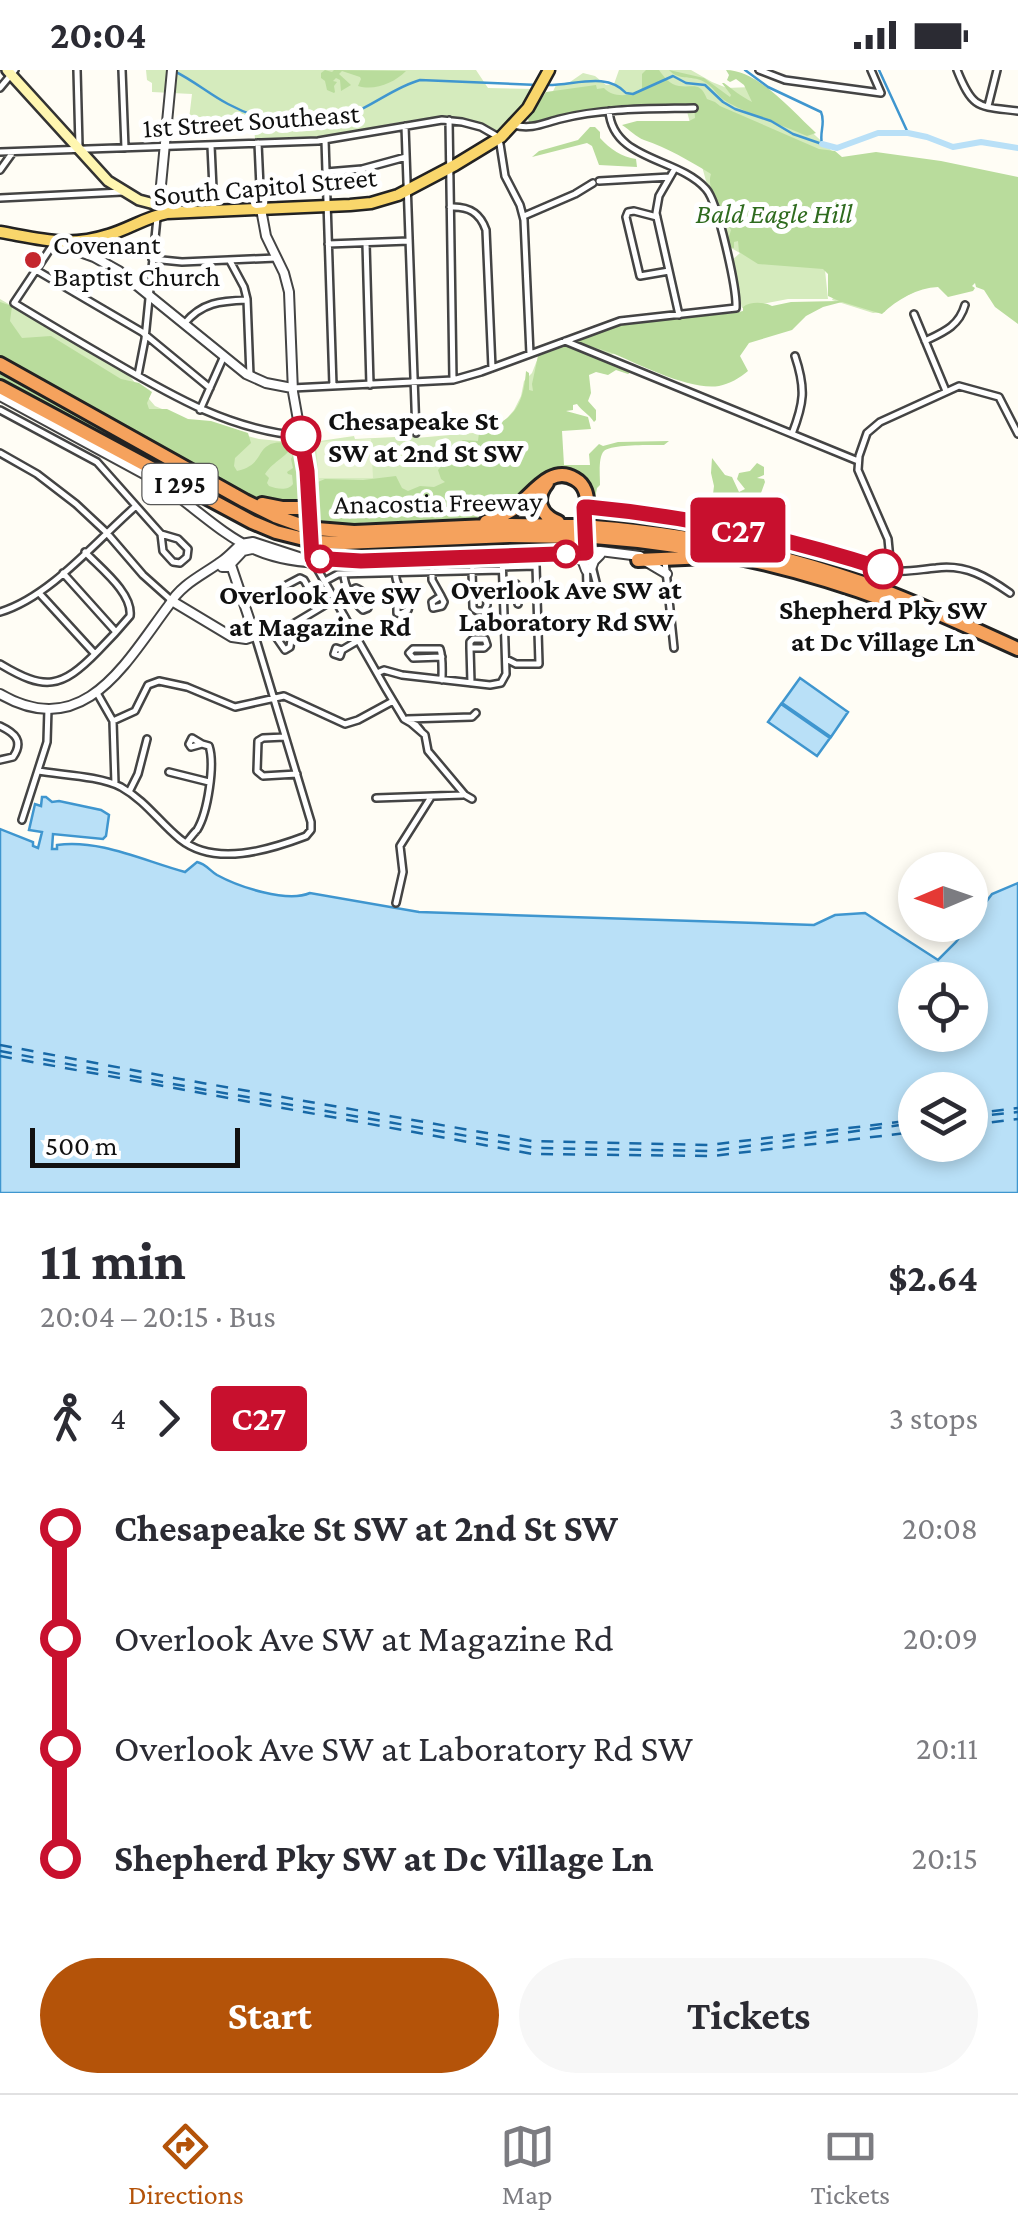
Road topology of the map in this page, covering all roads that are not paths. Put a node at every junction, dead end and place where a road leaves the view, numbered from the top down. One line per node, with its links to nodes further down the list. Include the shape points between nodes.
1 (77, 70): 24 (street)
2 (122, 70): 23 (street)
3 (759, 70): 4 (street, via 881,94)
4 (871, 70)
5 (957, 70): 11 (street, via 970,98)
6 (996, 70): 11 (street)
7 (11, 72): 10 (street); 24 (main road)
8 (172, 74): 22 (street)
9 (547, 74): 16 (main road, South Capitol Street)
10 (0, 88)
11 (988, 107): 14 (street)
12 (694, 108): 13 (street)
13 (608, 111): 16 (street, via 531,128); 29 (street, via 620,140)
14 (1018, 111)
15 (450, 120): 17 (street, 1st Street Southeast); 18 (street, 1st Street Southeast); 28 (street)
16 (514, 124): 18 (main road, South Capitol Street)
17 (405, 126): 19 (street, 1st Street Southeast); 27 (street)
18 (498, 139): 28 (main road, South Capitol Street); 43 (street, via 506,176)
19 (324, 140): 20 (street, 1st Street Southeast); 31 (street)
20 (258, 143): 21 (street, 1st Street Southeast); 40 (street)
21 (211, 146): 22 (street, 1st Street Southeast); 42 (street)
22 (164, 147): 23 (street, 1st Street Southeast); 41 (street)
23 (125, 148): 24 (street, 1st Street Southeast)
24 (79, 149): 26 (street, 1st Street Southeast); 35 (main road)
25 (0, 152): 26 (street, 1st Street Southeast)
26 (13, 152): 30 (street)
27 (406, 157): 31 (street); 36 (street)
28 (450, 168): 36 (main road, South Capitol Street); 39 (street)
29 (674, 169): 32 (street); 61 (street, via 703,185 713,200 738,304)
30 (0, 170)
31 (326, 172): 38 (street)
32 (670, 177): 33 (street); 34 (street)
33 (656, 179): 34 (street); 43 (street, via 596,182)
34 (665, 184): 44 (street)
35 (122, 191): 37 (street); 41 (main road)
36 (408, 191): 38 (main road, South Capitol Street); 47 (street)
37 (0, 198)
38 (327, 206): 40 (main road, South Capitol Street); 50 (street)
39 (450, 206): 70 (street, via 473,211 486,230); 73 (street)
40 (261, 209): 42 (main road, South Capitol Street); 52 (street)
41 (158, 210): 42 (main road, South Capitol Street); 46 (main road, South Capitol Street); 53 (street)
42 (214, 210)
43 (526, 215): 66 (street)
44 (656, 216): 56 (street); 56 (street, via 626,216 640,276)
45 (0, 232): 48 (main road, South Capitol Street)
46 (89, 240): 48 (main road, South Capitol Street); 51 (street, via 86,251)
47 (410, 241): 49 (street); 74 (street)
48 (54, 243): 51 (street); 55 (street)
49 (366, 243): 50 (street); 75 (street)
50 (328, 244): 76 (street)
51 (94, 258): 57 (street)
52 (276, 258): 54 (street); 79 (street, via 289,292)
53 (152, 260): 54 (street); 57 (street)
54 (230, 260): 58 (street)
55 (36, 270): 63 (street); 71 (street, via 14,303)
56 (669, 271): 61 (street)
57 (149, 296): 62 (street); 63 (street)
58 (248, 300): 62 (street, via 209,304); 72 (street)
59 (965, 305): 65 (street, via 951,329)
60 (914, 314): 65 (street)
61 (678, 315): 64 (street, via 624,320)
62 (184, 324): 67 (street)
63 (146, 335): 71 (street); 78 (street)
64 (565, 340): 66 (street); 86 (street)
65 (925, 341): 80 (street)
66 (530, 354): 70 (street)
67 (224, 356): 72 (street); 78 (street)
68 (795, 356): 86 (street, via 804,405)
69 (0, 364): 91 (highway, Anacostia Freeway / I 295)
70 (492, 368): 73 (street)
71 (138, 376): 83 (street)
72 (250, 376): 79 (street)
73 (453, 380): 74 (street)
74 (415, 384): 75 (street); 85 (street)
75 (370, 385): 76 (street)
76 (333, 386): 79 (street)
77 (0, 387): 84 (highway, Anacostia Freeway / I 295)
78 (210, 388): 83 (street)
79 (292, 388): 88 (street)
80 (946, 391): 87 (street, via 964,386 999,397); 90 (street, via 876,424)
81 (0, 396): 92 (street)
82 (0, 410): 93 (street, via 97,462)
83 (200, 410): 88 (street)
84 (60, 420): 92 (highway); 100 (highway, Anacostia Freeway / I 295, via 256,524)
85 (416, 433)
86 (792, 434): 90 (street)
87 (1018, 434)
88 (301, 436): 95 (street)
89 (0, 453): 98 (street, via 58,489)
90 (858, 462): 115 (street, via 888,539)
91 (209, 481): 95 (highway, via 267,505); 100 (highway, Anacostia Freeway / I 295)
92 (176, 494): 101 (street)
93 (136, 506): 98 (street); 99 (street)
94 (586, 507): 96 (highway, via 582,484 558,475 498,518); 97 (highway, via 581,488 566,478 549,482 540,496 547,517); 103 (street); 115 (street, via 766,536)
95 (309, 508): 100 (street)
96 (416, 529): 97 (highway, Anacostia Freeway / I 295); 100 (highway, Anacostia Freeway / I 295)
97 (587, 529): 100 (highway, Anacostia Freeway / I 295, via 344,544); 121 (highway, Anacostia Freeway / I 295); 146 (highway, Anacostia Freeway / I 295, via 636,530 807,560 928,608)
98 (106, 532): 102 (street); 133 (street)
99 (161, 534): 99 (street, via 173,562 187,557 180,540)
100 (311, 536): 105 (street, via 305,553); 108 (street)
101 (238, 549): 105 (street, via 252,542); 108 (street); 110 (street); 111 (street)
102 (85, 552): 118 (street); 139 (street, via 132,608)
103 (585, 553): 104 (street); 106 (street); 107 (street); 113 (street)
104 (600, 555): 109 (street); 113 (street)
105 (292, 556): 108 (street)
106 (502, 556): 108 (street); 112 (street)
107 (664, 558): 109 (highway); 120 (street); 121 (highway, via 732,559)
108 (313, 560): 122 (street)
109 (638, 560): 120 (street)
110 (220, 563): 111 (street); 133 (street)
111 (232, 565): 140 (street)
112 (503, 568): 114 (street); 123 (street); 148 (street, via 536,566 539,664)
113 (589, 569): 124 (street); 125 (street)
114 (472, 570): 116 (street); 128 (street)
115 (891, 570): 129 (street, via 962,568)
116 (432, 571): 117 (street); 131 (street)
117 (395, 572): 119 (street); 134 (street)
118 (63, 573): 130 (street); 139 (street)
119 (344, 574): 122 (street); 127 (street)
120 (666, 574): 143 (street)
121 (818, 578): 146 (highway, Anacostia Freeway / I 295)
122 (324, 582): 132 (street)
123 (503, 582): 135 (street, via 516,584); 148 (street)
124 (597, 586)
125 (587, 587)
126 (275, 591): 136 (street, via 302,578)
127 (350, 591)
128 (473, 592)
129 (1010, 593)
130 (40, 594): 137 (street); 145 (street)
131 (441, 596)
132 (334, 600): 136 (street); 141 (street)
133 (172, 601): 140 (street, via 232,637); 153 (street)
134 (406, 601)
135 (518, 604)
136 (320, 608): 138 (street)
137 (0, 612)
138 (293, 624): 138 (street, via 290,646 285,650 276,635)
139 (116, 632): 145 (street)
140 (255, 636): 155 (street)
141 (358, 641): 144 (street); 150 (street)
142 (470, 648): 152 (street)
143 (674, 648)
144 (342, 650)
145 (96, 654): 149 (street, via 72,676 52,682)
146 (1016, 656)
147 (442, 657): 147 (street, via 437,648 409,653 412,658); 151 (street)
148 (506, 659): 152 (street, via 500,684)
149 (0, 664)
150 (377, 673): 151 (street); 156 (street)
151 (442, 680): 152 (street)
152 (471, 683)
153 (97, 693): 157 (street); 161 (street)
154 (0, 694): 157 (street)
155 (273, 697): 156 (street, via 345,724); 161 (street, via 236,707 156,681 135,711); 164 (street)
156 (393, 700): 160 (street)
157 (48, 708): 168 (street)
158 (476, 712): 159 (street)
159 (427, 718): 160 (street); 163 (street)
160 (404, 719): 163 (street)
161 (113, 720): 173 (street)
162 (0, 726): 167 (street, via 18,745 13,757)
163 (423, 733): 171 (street, via 428,752)
164 (285, 736): 170 (street); 170 (street, via 259,740 257,771)
165 (147, 738): 174 (street)
166 (202, 744): 172 (street, via 212,753)
167 (0, 760)
168 (38, 770): 173 (street); 180 (street)
169 (169, 772): 172 (street)
170 (296, 774): 181 (street, via 312,826 306,836 240,853)
171 (451, 779): 175 (street); 177 (street)
172 (209, 782): 181 (street, via 200,825)
173 (115, 784): 174 (street)
174 (129, 792): 181 (street)
175 (464, 795): 177 (street); 179 (street)
176 (431, 796): 177 (street); 178 (street); 182 (street, via 400,846)
177 (450, 796)
178 (376, 798)
179 (472, 799)
180 (22, 820)
181 (186, 843)
182 (396, 902)

